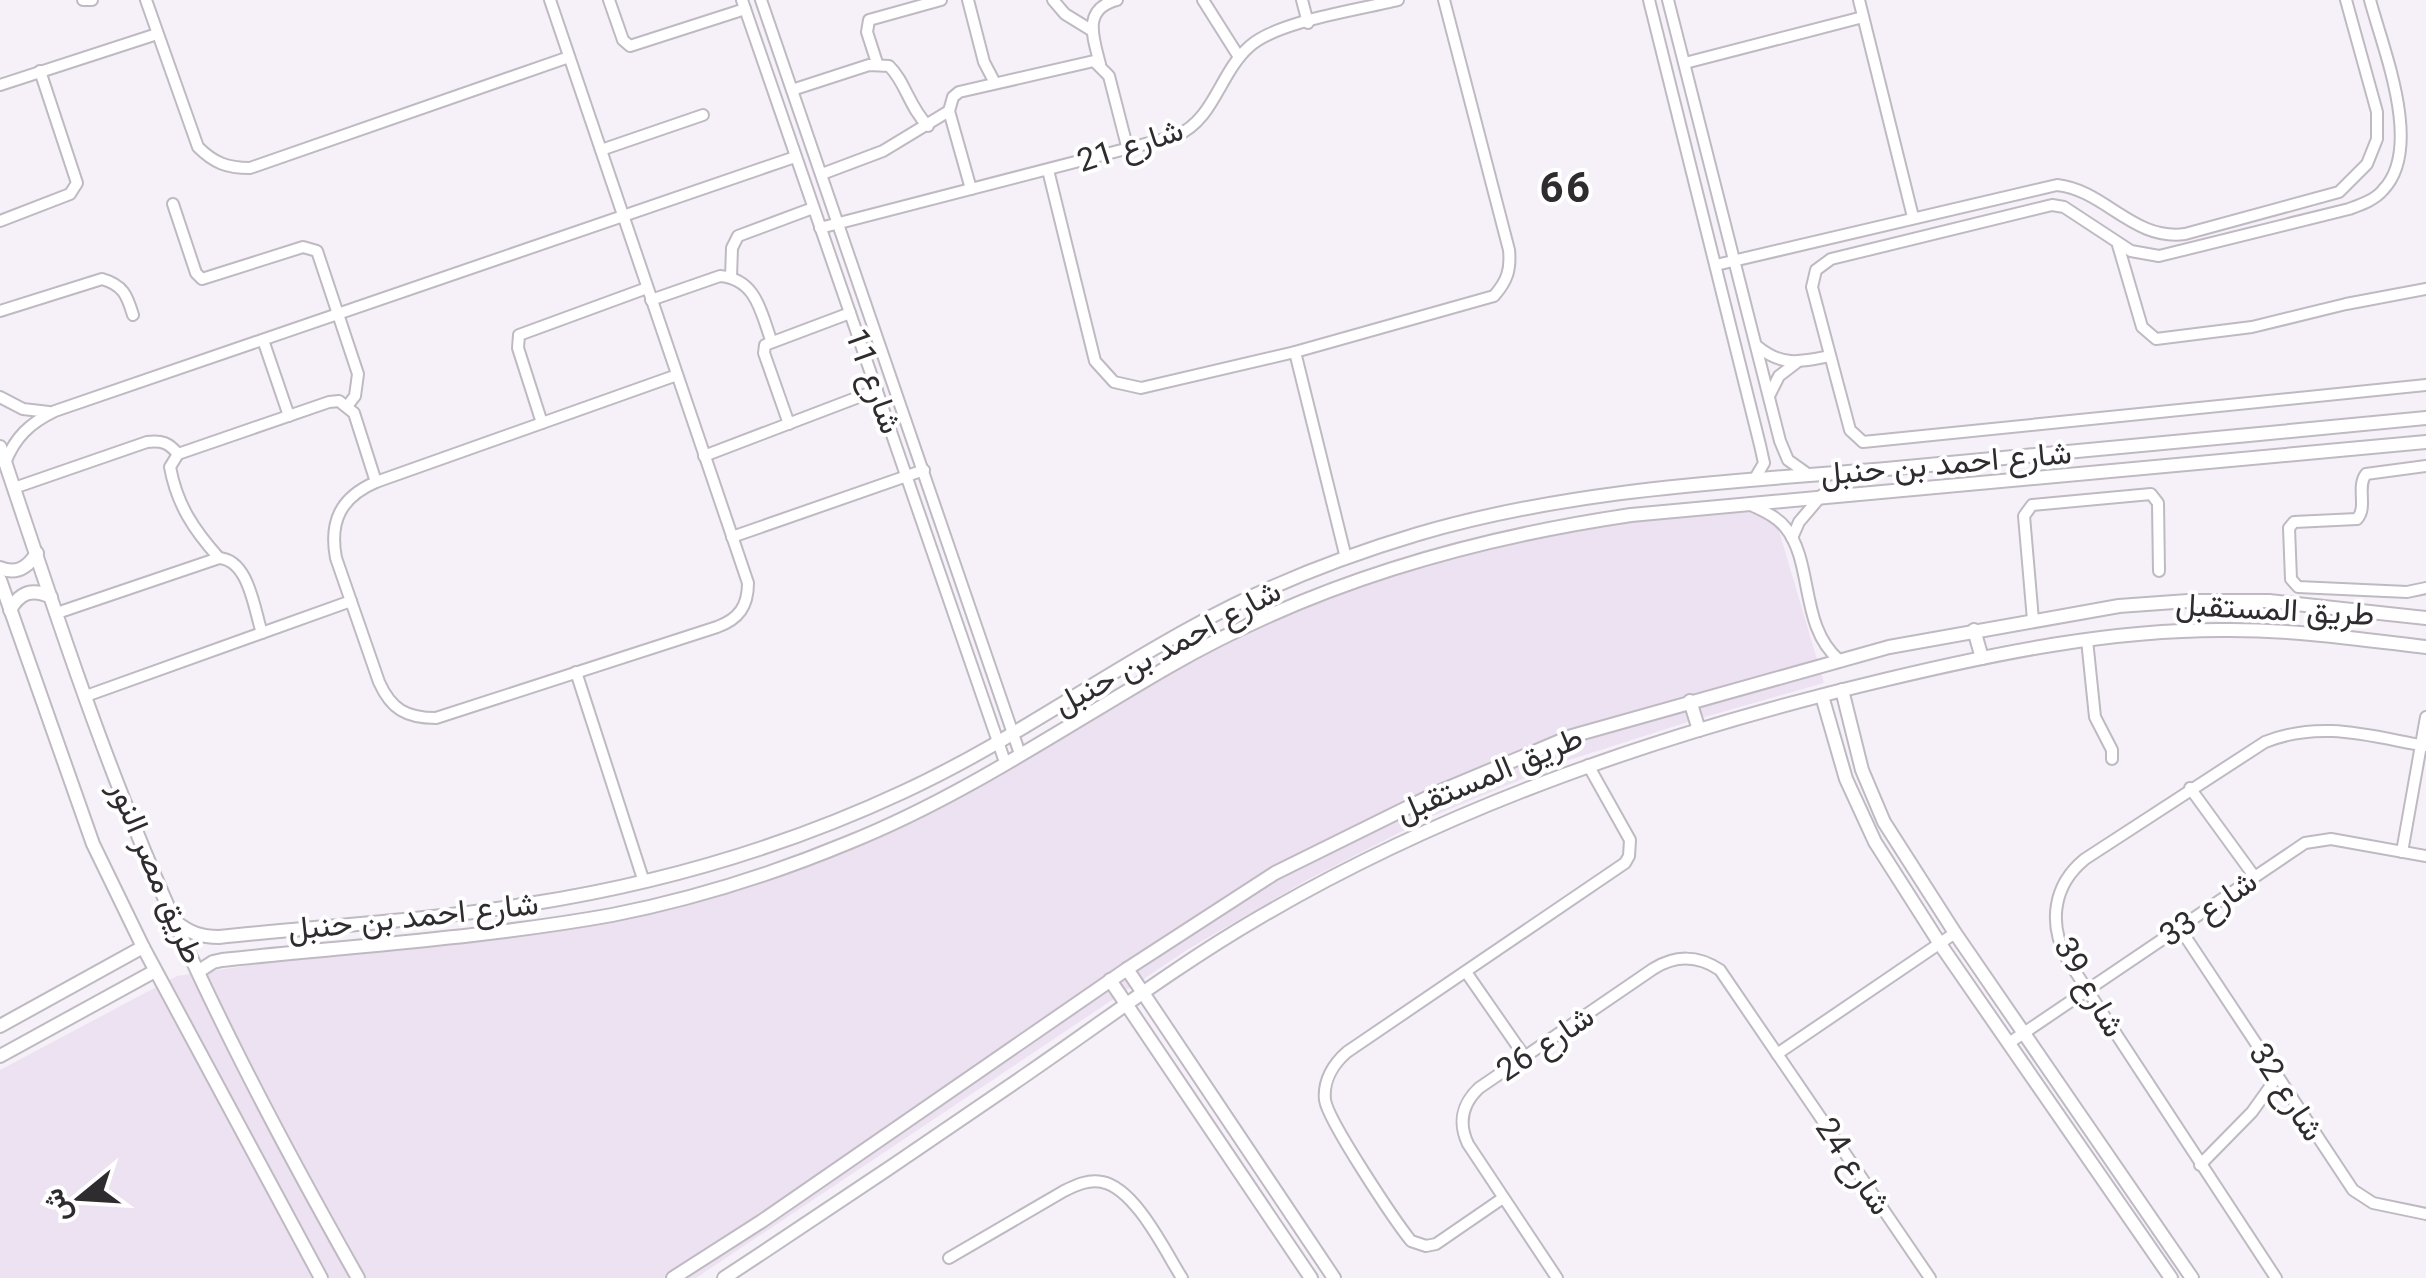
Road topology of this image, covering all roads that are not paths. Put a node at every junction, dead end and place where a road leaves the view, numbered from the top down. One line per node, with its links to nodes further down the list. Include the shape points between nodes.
1 (84, 0): 2 (street)
2 (92, 0)
3 (146, 0): 25 (street)
4 (550, 0): 27 (street)
5 (610, 0): 21 (street, via 630,46)
6 (761, 0): 34 (street, شارع 11)
7 (941, 0): 29 (street, via 869,20)
8 (968, 0): 32 (street)
9 (1053, 0): 24 (street)
10 (1116, 0): 24 (street, via 1097,10)
11 (1202, 0): 26 (street)
12 (1302, 0): 23 (street)
13 (1398, 0): 20 (street, شارع 21)
14 (1444, 0): 64 (street, via 1509,250 1506,282 1477,303)
15 (1649, 0): 53 (street)
16 (1668, 0): 28 (street)
17 (1859, 0): 22 (street)
18 (2346, 0): 47 (street, via 2378,126 2367,164 2339,192 2175,236 2145,231 2058,186)
19 (2370, 0): 51 (street, via 2403,130 2384,190 2353,208 2159,256)
20 (1374, 3): 23 (street, شارع 21)
21 (743, 4): 40 (street, شارع 11)
22 (1864, 17): 28 (street); 47 (street)
23 (1308, 22): 26 (street, شارع 21, via 1265,36)
24 (1091, 30): 30 (street)
25 (157, 34): 27 (street, via 198,148 230,168 250,168); 31 (street)
26 (1240, 56): 39 (street, شارع 21, via 1200,122)
27 (569, 57): 38 (street)
28 (1685, 63): 52 (street)
29 (877, 64): 34 (street); 37 (street, via 898,74 910,105)
30 (1100, 64): 32 (street, via 1086,60); 39 (street)
31 (40, 71): 33 (street); 48 (street, via 77,183 70,194)
32 (995, 83): 35 (street, via 959,92)
33 (0, 85)
34 (792, 90): 42 (street, شارع 11)
35 (949, 111): 37 (street); 43 (street)
36 (703, 115): 38 (street)
37 (928, 126): 42 (street)
38 (601, 150): 46 (street)
39 (1128, 150): 41 (street, شارع 21)
40 (795, 157): 45 (street, شارع 11); 46 (street)
41 (1048, 170): 43 (street, شارع 21); 64 (street, via 1087,336 1095,361 1114,382 1141,388)
42 (822, 174): 49 (street, شارع 11)
43 (971, 190): 49 (street, شارع 21)
44 (173, 204): 59 (street, via 197,277 311,248 322,258)
45 (813, 208): 50 (street, شارع 11); 54 (street, via 738,236)
46 (623, 216): 56 (street); 59 (street)
47 (1913, 217): 52 (street)
48 (0, 221)
49 (838, 223): 50 (street, شارع 21); 87 (street, شارع 11)
50 (820, 228): 58 (street, شارع 11)
51 (2118, 245): 55 (street, via 2142,328 2156,340); 65 (street, via 2052,205 1831,259 1816,270 1812,287)
52 (1736, 260): 53 (street); 63 (street)
53 (1716, 265): 80 (street)
54 (732, 277): 56 (street); 62 (street, via 750,289)
55 (2426, 290)
56 (649, 294): 67 (street); 76 (street, via 520,335 518,348)
57 (0, 310): 60 (street, via 102,278 126,292)
58 (850, 313): 62 (street); 69 (street, شارع 11)
59 (340, 314): 61 (street); 72 (street, via 358,374)
60 (133, 315)
61 (263, 340): 73 (street); 74 (street)
62 (771, 340): 77 (street, via 764,352)
63 (1756, 345): 66 (street); 70 (street)
64 (1296, 352): 102 (street)
65 (1830, 356): 66 (street); 68 (street, via 1850,430 1863,442)
66 (1796, 363): 70 (street)
67 (677, 375): 76 (street); 83 (street)
68 (2426, 384)
69 (877, 390): 77 (street); 89 (street, شارع 11)
70 (1769, 395): 78 (street)
71 (0, 397): 73 (street, via 23,409)
72 (348, 405): 74 (street, via 329,402); 92 (street)
73 (55, 411): 85 (street, via 23,431)
74 (289, 416): 82 (street)
75 (2426, 418): 84 (street, شارع احمد بن حنبل)
76 (542, 423): 92 (street)
77 (789, 424): 83 (street)
78 (1780, 441): 80 (street); 88 (street, via 1794,467)
79 (2426, 442): 90 (street, شارع احمد بن حنبل)
80 (1760, 445): 91 (street, via 1764,463)
81 (0, 447): 85 (street, طريق مصر النور)
82 (178, 454): 93 (street, via 170,445 148,442); 101 (street, via 170,467 184,512)
83 (704, 456): 98 (street)
84 (2004, 458): 88 (street, شارع احمد بن حنبل); 90 (street)
85 (5, 462): 93 (street, طريق مصر النور)
86 (2426, 466): 106 (street, via 2366,474 2356,520 2294,522 2289,528 2291,579 2298,587)
87 (924, 470): 89 (street); 123 (street, شارع 11)
88 (1810, 475): 91 (street, شارع احمد بن حنبل)
89 (908, 476): 98 (street); 127 (street, شارع 11)
90 (2005, 479): 95 (street, شارع احمد بن حنبل)
91 (1754, 480): 94 (street, شارع احمد بن حنبل)
92 (376, 482): 108 (street, via 344,503 334,521 336,558)
93 (14, 488): 100 (street, طريق مصر النور)
94 (1628, 490): 97 (street); 102 (street, شارع احمد بن حنبل, via 1486,516)
95 (1822, 495): 96 (street, شارع احمد بن حنبل); 99 (street)
96 (1745, 503): 97 (street, شارع احمد بن حنبل); 99 (street, via 1777,519)
97 (1632, 515): 133 (street, شارع احمد بن حنبل, via 1471,544 1316,595 1168,666)
98 (732, 537): 121 (street, via 748,583 738,616)
99 (1792, 538): 115 (street)
100 (37, 553): 103 (street, via 20,570); 107 (street, طريق مصر النور)
101 (220, 558): 110 (street); 114 (street, via 241,570)
102 (1346, 558): 130 (street, شارع احمد بن حنبل, via 1197,624)
103 (0, 568)
104 (2159, 572): 112 (street, via 2158,503 2151,494 2032,504 2024,516)
105 (0, 580): 109 (street, طريق مصر النور)
106 (2426, 588)
107 (51, 596): 109 (street, via 27,592); 110 (street, طريق مصر النور)
108 (351, 601): 114 (street); 121 (street, via 387,699 418,718 436,718)
109 (10, 610): 146 (street, طريق مصر النور, via 87,828)
110 (57, 613): 124 (street, طريق مصر النور)
111 (2426, 618): 112 (street, طريق المستقبل, via 2228,600 2119,606)
112 (2033, 620): 113 (street, طريق المستقبل)
113 (1974, 630): 118 (street); 119 (street, طريق المستقبل)
114 (262, 633): 124 (street)
115 (1820, 639): 119 (street); 120 (street)
116 (2087, 640): 117 (street, طريق المستقبل, via 2235,630); 118 (street, طريق المستقبل); 134 (street, via 2094,708)
117 (2426, 647)
118 (1982, 658): 122 (street, طريق المستقبل)
119 (1839, 660): 120 (street, طريق المستقبل)
120 (1813, 667): 126 (street, طريق المستقبل)
121 (576, 672): 141 (street)
122 (1842, 690): 125 (street, طريق المستقبل); 144 (street, via 1875,803)
123 (1000, 695): 127 (street); 130 (street, شارع 11)
124 (86, 696): 142 (street, طريق مصر النور)
125 (1822, 696): 129 (street, طريق المستقبل); 145 (street, via 1863,822)
126 (1690, 700): 129 (street); 147 (street, طريق المستقبل, via 1572,736 1440,791 1275,874)
127 (984, 701): 131 (street, شارع 11)
128 (2426, 717): 132 (street)
129 (1699, 730): 136 (street, طريق المستقبل)
130 (1012, 733): 131 (street, شارع احمد بن حنبل); 133 (street, شارع 11)
131 (998, 741): 135 (street, شارع 11); 141 (street, شارع احمد بن حنبل, via 906,791 824,825)
132 (2424, 745): 137 (street, شارع 39, via 2296,731); 138 (street)
133 (1020, 754): 135 (street, شارع احمد بن حنبل)
134 (2112, 759)
135 (1005, 762): 149 (street, شارع احمد بن حنبل, via 855,841 695,896 528,927 213,962)
136 (1588, 765): 150 (street, via 1630,840 1630,856); 153 (street, طريق المستقبل, via 1354,865)
137 (2190, 788): 140 (street); 152 (street, شارع 39, via 2085,859 2061,888 2056,932)
138 (2402, 852): 139 (street, شارع 33); 140 (street, شارع 33, via 2322,839)
139 (2426, 856)
140 (2254, 876): 143 (street, شارع 33)
141 (644, 882): 142 (street, شارع احمد بن حنبل, via 522,906 218,937 188,932)
142 (176, 922): 149 (street, طريق مصر النور)
143 (2179, 928): 152 (street, شارع 33); 161 (street, شارع 32)
144 (1956, 933): 145 (street); 156 (street)
145 (1940, 944): 157 (street); 158 (street)
146 (142, 947): 148 (street, طريق مصر النور); 155 (street)
147 (1127, 969): 151 (street, طريق المستقبل); 153 (street)
148 (155, 971): 159 (street); 166 (street, طريق مصر النور)
149 (199, 971): 167 (street, طريق مصر النور)
150 (1466, 972): 160 (street); 163 (street, via 1340,1058 1328,1079 1326,1104 1416,1244 1436,1244)
151 (1110, 980): 154 (street); 168 (street, طريق المستقبل)
152 (2088, 990): 156 (street, شارع 33); 162 (street, شارع 39)
153 (1142, 993): 154 (street, طريق المستقبل); 172 (street)
154 (1126, 1005): 169 (street, طريق المستقبل); 171 (street)
155 (0, 1026)
156 (2024, 1033): 157 (street, شارع 33); 176 (street)
157 (2009, 1043): 175 (street)
158 (1777, 1054): 160 (street, شارع 26, via 1720,970 1684,958 1652,969); 174 (street, شارع 24)
159 (0, 1056)
160 (1524, 1057): 163 (street, شارع 26, via 1479,1088 1462,1114 1468,1144)
161 (2277, 1077): 162 (street); 164 (street, شارع 32, via 2359,1196)
162 (2200, 1165): 177 (street, شارع 39)
163 (1503, 1198): 173 (street, شارع 26)
164 (2424, 1215)
165 (949, 1258): 170 (street, via 1064,1191 1103,1182 1135,1205)
166 (321, 1278)
167 (358, 1278)
168 (673, 1278)
169 (724, 1278)
170 (1182, 1278)
171 (1311, 1278)
172 (1334, 1278)
173 (1557, 1278)
174 (1930, 1278)
175 (2171, 1278)
176 (2192, 1278)
177 (2276, 1278)

